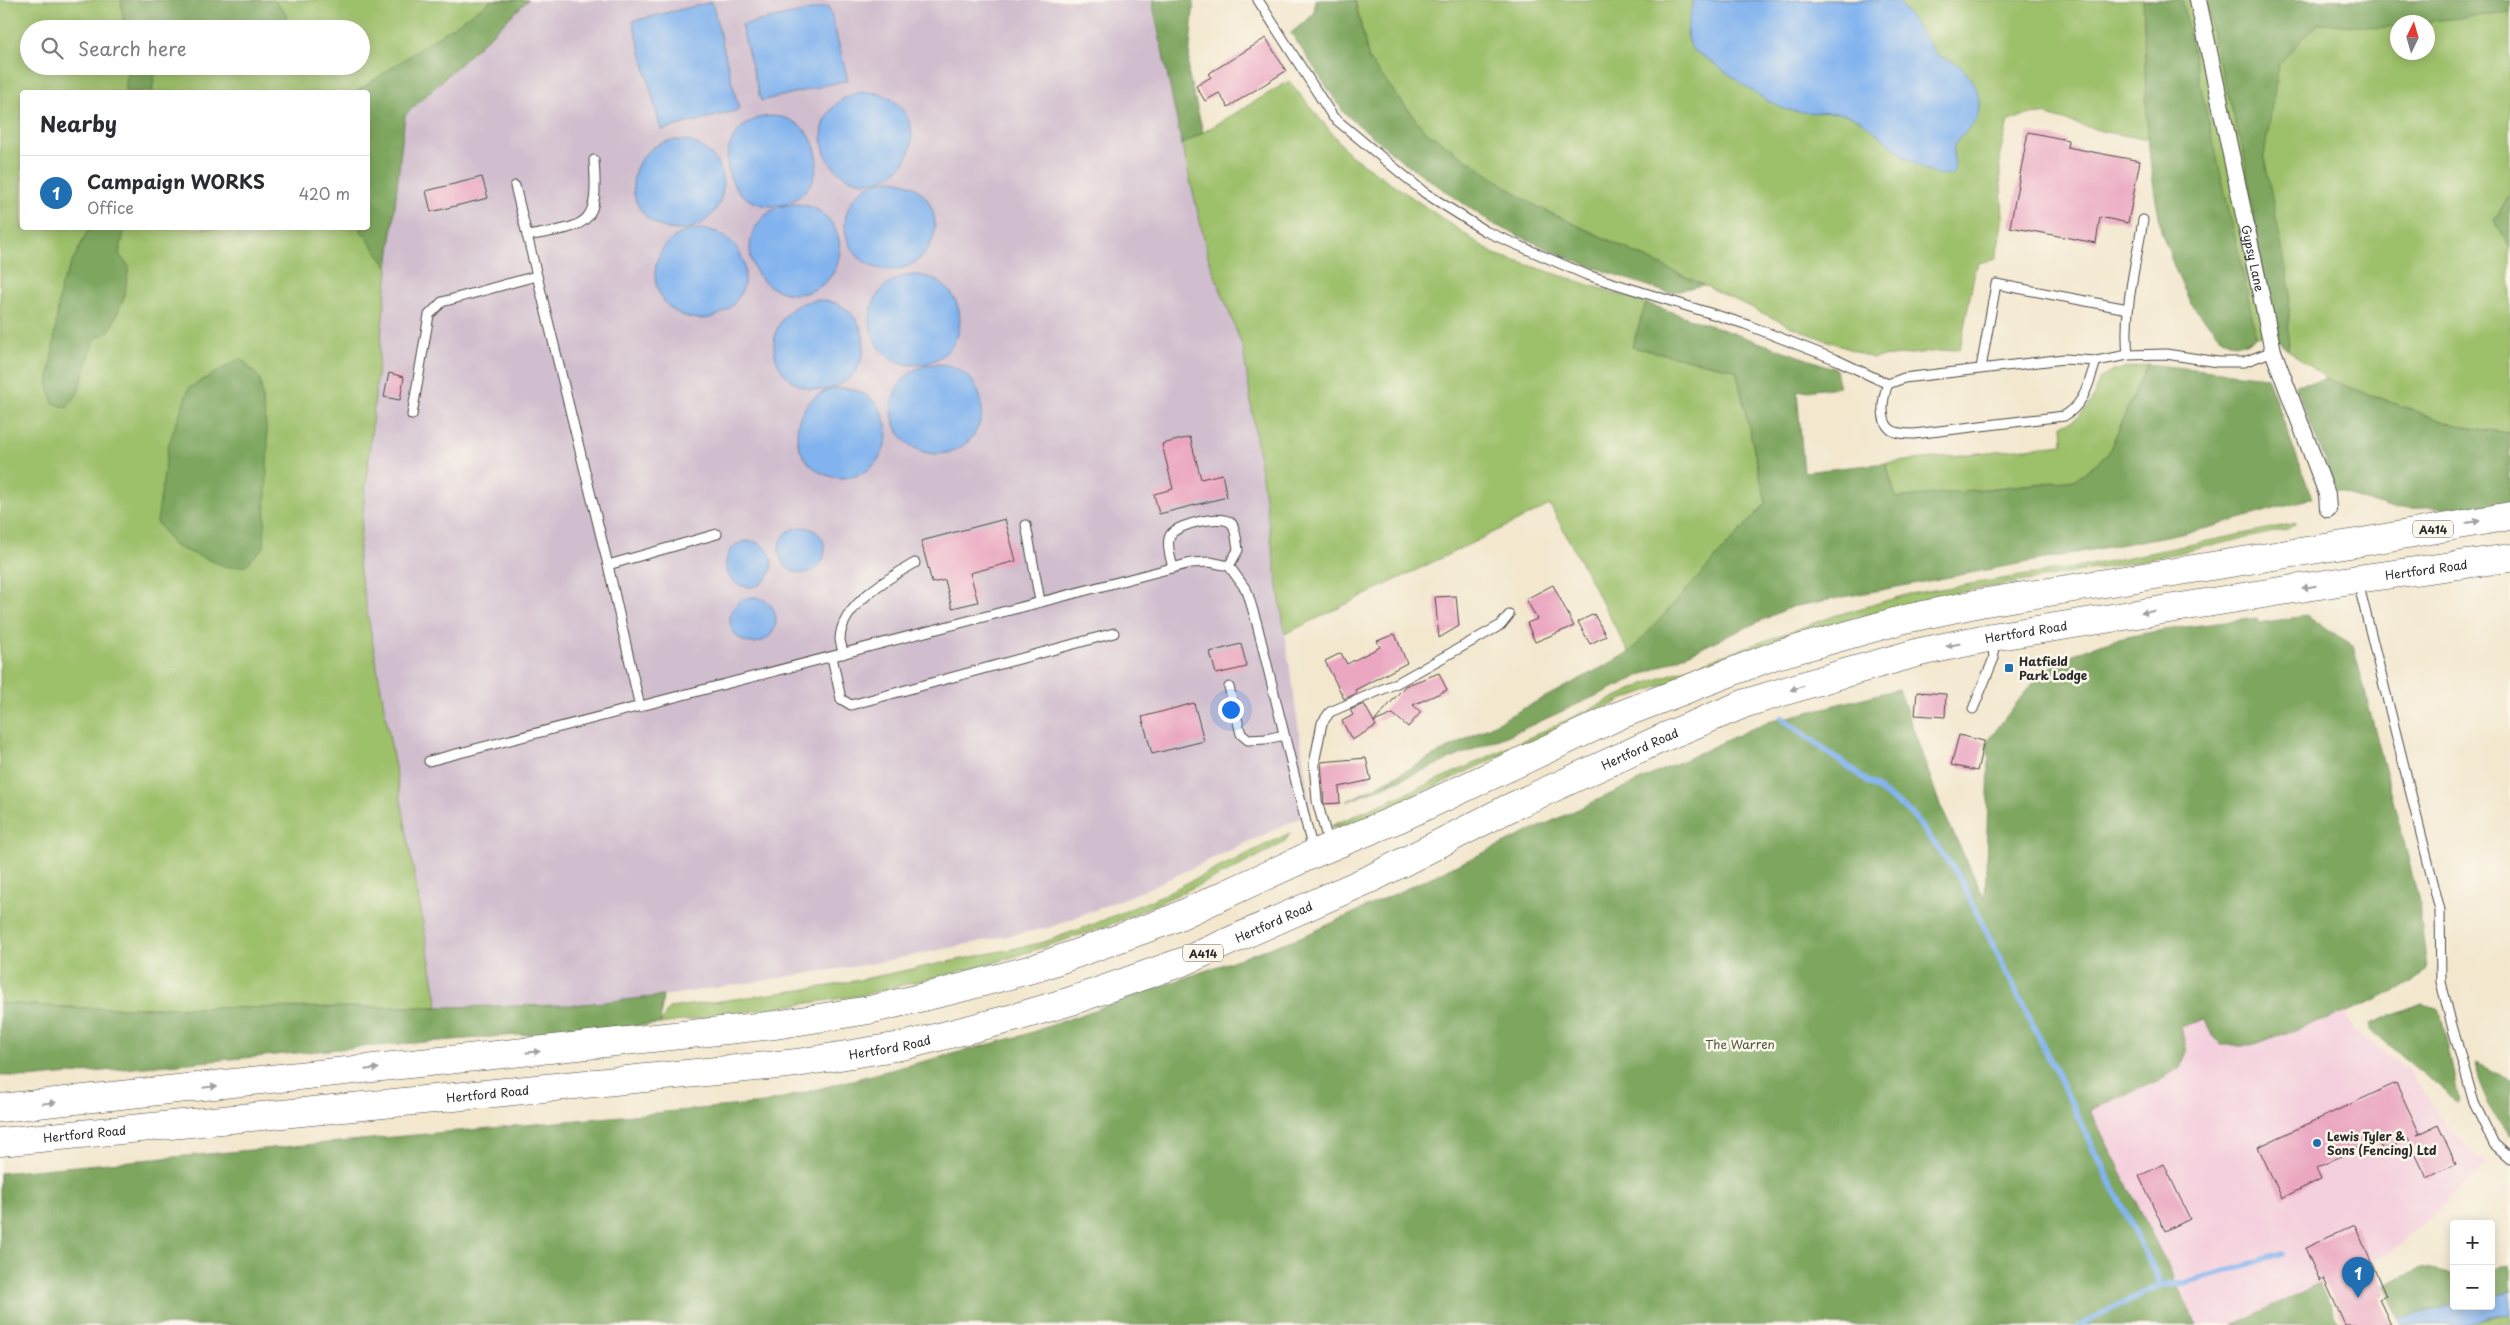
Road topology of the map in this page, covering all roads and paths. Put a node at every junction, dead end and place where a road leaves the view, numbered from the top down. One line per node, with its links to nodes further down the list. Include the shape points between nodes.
1 (1258, 0): 13 (lane, via 1333,117 1425,193 1485,231 1587,275 1745,324)
2 (2198, 0): 9 (street, Gypsy Lane)
3 (594, 160): 6 (lane, via 596,193 593,212 582,224)
4 (515, 186): 6 (lane)
5 (2143, 220): 8 (lane)
6 (527, 236): 7 (lane)
7 (536, 276): 14 (lane, via 442,302 429,315); 21 (lane)
8 (2128, 309): 10 (lane); 12 (lane, via 1996,284)
9 (2273, 351): 10 (lane, via 2244,362 2218,362 2166,354); 15 (street, Gypsy Lane, via 2327,494)
10 (2128, 355): 11 (lane)
11 (2096, 361): 12 (lane, via 2064,358); 13 (lane, via 2083,397 2072,412 2054,419 1901,434 1890,429 1885,419 1883,397)
12 (1981, 368): 13 (lane, via 1904,378)
13 (1888, 384)
14 (412, 415)
15 (2328, 509)
16 (2510, 516): 36 (highway, A414, one-way to 16, via 1620,715 1773,656 1905,619 1980,603)
17 (1026, 525): 25 (lane)
18 (717, 534): 21 (lane)
19 (2510, 558): 24 (highway, Hertford Road / A414)
20 (915, 563): 29 (lane, via 886,580 854,610 844,623 840,638)
21 (608, 565): 32 (lane)
22 (1229, 566): 23 (lane, via 1210,562); 23 (lane, via 1238,550 1233,525 1227,520 1210,520 1182,526 1170,534 1168,543); 34 (lane, via 1247,591)
23 (1173, 568): 25 (lane)
24 (2357, 579): 28 (highway, Hertford Road / A414, one-way to 28); 39 (lane, via 2440,910 2441,982 2451,1022 2474,1103 2494,1144)
25 (1040, 601): 29 (lane)
26 (1508, 615): 36 (lane, via 1501,625 1397,683 1330,712 1322,723 1314,764)
27 (1114, 633): 30 (lane, via 851,704 842,699)
28 (1992, 637): 33 (lane, via 1994,658); 38 (highway, Hertford Road / A414, one-way to 38, via 1920,652 1746,703 1590,770 1372,878 1185,961 1017,1017 906,1045 797,1063)
29 (844, 654): 30 (lane)
30 (832, 657): 32 (lane)
31 (1228, 687): 34 (lane, via 1241,734 1248,740)
32 (640, 707): 35 (lane)
33 (1973, 709)
34 (1284, 735): 36 (lane)
35 (430, 761)
36 (1322, 851): 37 (highway, A414, one-way to 36, via 688,1035 869,1010 1036,968 1170,920)
37 (0, 1108)
38 (0, 1142)
39 (2510, 1158)

